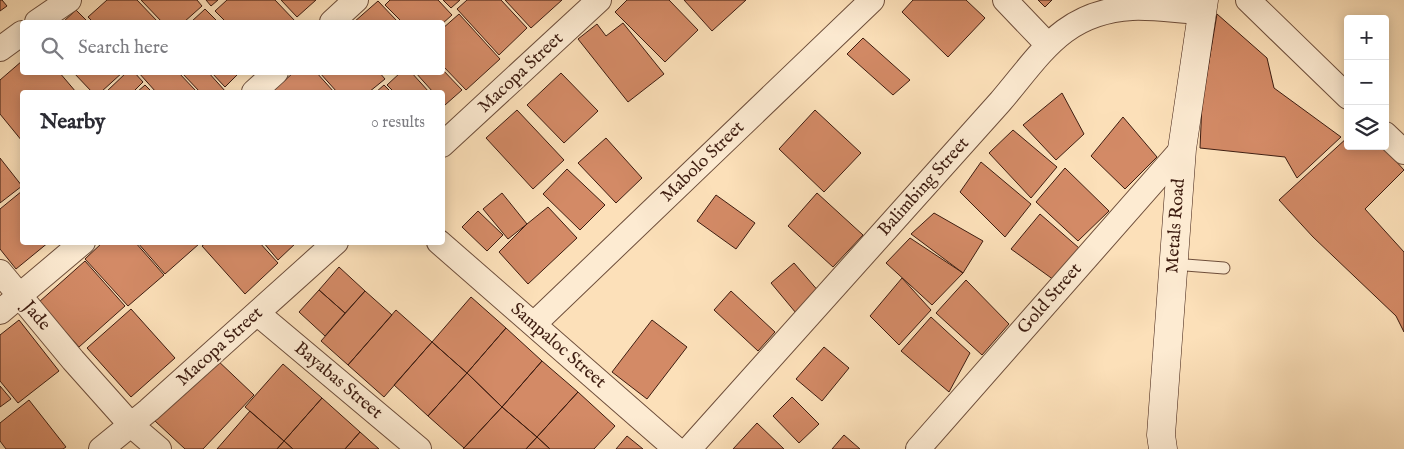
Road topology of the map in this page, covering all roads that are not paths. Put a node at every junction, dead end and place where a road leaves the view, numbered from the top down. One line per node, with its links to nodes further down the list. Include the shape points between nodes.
1 (69, 0): 8 (street)
2 (356, 0): 9 (street)
3 (599, 0): 17 (street, Macopa Street)
4 (872, 0): 29 (street, Mabolo Street)
5 (1005, 0): 11 (street)
6 (1248, 0): 15 (street)
7 (1203, 6): 11 (street, Balimbing Street, via 1099,12 1069,26); 18 (street, Metals Road)
8 (40, 20)
9 (334, 20)
10 (20, 34): 12 (street)
11 (1048, 45): 36 (street, Balimbing Street)
12 (0, 49)
13 (273, 75): 14 (street)
14 (256, 90)
15 (1344, 93)
16 (1389, 138): 19 (street)
17 (445, 142)
18 (1182, 149): 23 (street, Metals Road); 37 (street, Gold Street)
19 (1404, 152)
20 (80, 245): 26 (street)
21 (333, 245): 28 (street, Macopa Street)
22 (442, 245): 29 (street, Sampaloc Street)
23 (1173, 264): 24 (lane); 31 (street, Metals Road)
24 (1224, 268)
25 (0, 272): 26 (street, Jade)
26 (19, 297): 27 (street); 30 (street, Jade)
27 (0, 312)
28 (258, 313): 30 (street, Macopa Street); 34 (street, Bayabas Street)
29 (534, 324): 35 (street, Sampaloc Street)
30 (131, 425): 32 (street, Macopa Street); 33 (street, Jade)
31 (1157, 444)
32 (101, 449)
33 (158, 449)
34 (419, 449)
35 (676, 449)
36 (689, 449)
37 (918, 449)

